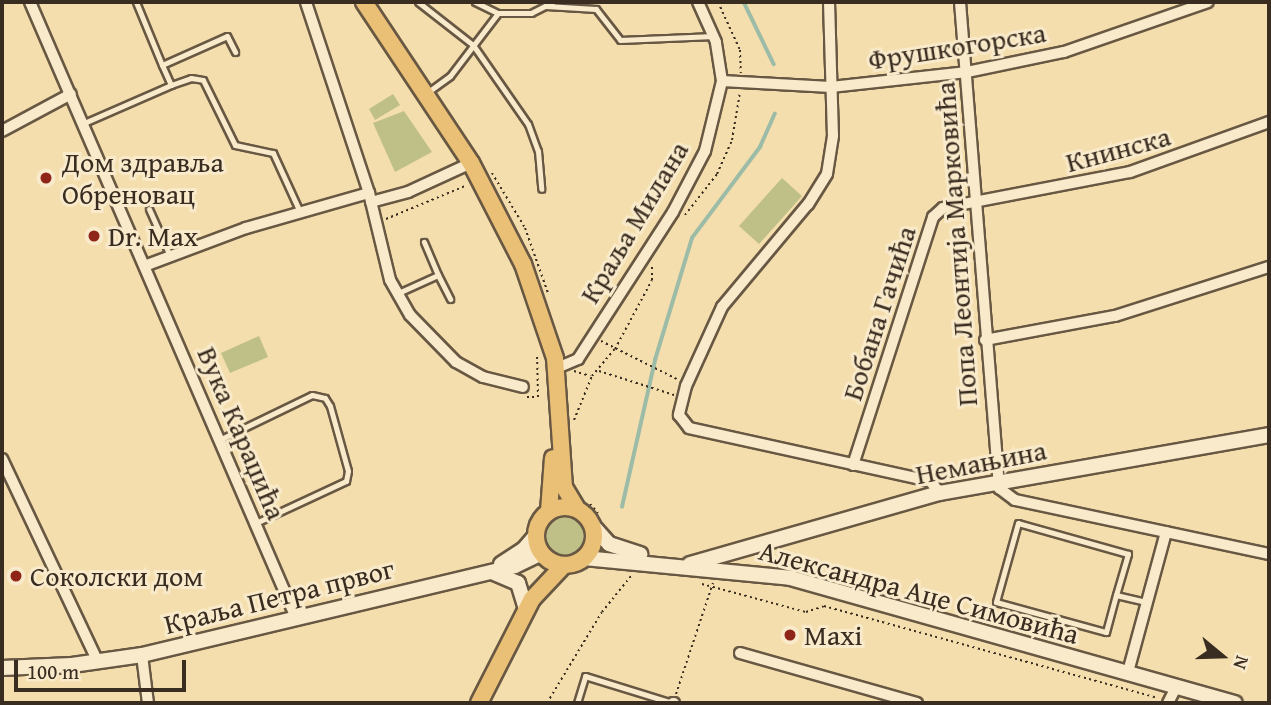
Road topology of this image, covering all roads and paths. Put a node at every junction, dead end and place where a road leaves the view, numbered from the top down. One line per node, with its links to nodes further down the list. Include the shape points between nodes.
1 (30, 2): 24 (street, Вука Караџића)
2 (136, 2): 18 (lane)
3 (306, 2): 31 (street)
4 (364, 2): 25 (main road)
5 (418, 2): 16 (lane)
6 (475, 2): 14 (lane)
7 (553, 2): 13 (lane)
8 (698, 2): 15 (street, Краља Милана)
9 (718, 2): 21 (path, via 740,50)
10 (829, 2): 23 (street, Фрушкогорска)
11 (960, 2): 19 (street, Попа Леонтија Марковића)
12 (1208, 2): 19 (street, Фрушкогорска, via 1064,52)
13 (546, 6): 14 (lane, via 531,13); 15 (lane, via 596,9 620,40)
14 (498, 13): 16 (lane)
15 (714, 36): 20 (street, Краља Милана)
16 (473, 45): 25 (lane, via 450,76); 30 (lane, via 533,134)
17 (235, 52): 18 (lane, via 227,37)
18 (162, 65): 22 (lane)
19 (967, 72): 23 (street, Фрушкогорска); 32 (street, Попа Леонтија Марковића)
20 (722, 81): 21 (street, Фрушкогорска); 44 (street, Краља Милана, via 718,114 695,175)
21 (741, 83): 23 (street, Фрушкогорска); 35 (path, via 732,140 717,174)
22 (170, 85): 27 (lane); 34 (lane, via 198,78 208,85 235,145 245,150 271,150)
23 (831, 87): 51 (street, Фрушкогорска, via 833,136 827,174 808,204 722,307)
24 (71, 94): 27 (street, Вука Караџића); 28 (street)
25 (423, 95): 29 (main road)
26 (1269, 122): 32 (street, Книнска, via 1130,172)
27 (84, 123): 39 (street, Вука Караџића)
28 (2, 131)
29 (471, 163): 31 (street, via 408,192); 46 (main road, via 513,242)
30 (541, 189)
31 (370, 198): 34 (street); 42 (street)
32 (974, 202): 45 (street, Попа Леонтија Марковића); 59 (street, Бобана Гачића, via 952,204 933,217)
33 (149, 209): 37 (lane)
34 (300, 212): 37 (street)
35 (679, 221)
36 (424, 242): 41 (lane)
37 (170, 256): 39 (street)
38 (652, 258): 47 (path, via 652,280)
39 (147, 265): 57 (street, Вука Караџића)
40 (1269, 267): 45 (street, via 1115,316)
41 (438, 275): 42 (lane); 43 (lane)
42 (396, 294): 52 (street, via 456,362 483,377)
43 (450, 299)
44 (592, 336): 47 (path); 48 (street, Краља Милана)
45 (985, 340): 60 (street, Попа Леонтија Марковића)
46 (553, 349): 48 (main road); 52 (path, via 534,353 538,397 521,397)
47 (615, 349): 49 (path); 51 (path)
48 (563, 367): 50 (path, via 576,375); 54 (main road)
49 (598, 371): 50 (path); 53 (path)
50 (592, 376): 55 (path)
51 (686, 386): 53 (street)
52 (523, 387)
53 (683, 398): 59 (street, via 679,415 689,428)
54 (560, 400): 62 (main road, via 564,487); 63 (main road)
55 (574, 429)
56 (1269, 435): 60 (street, Немањина)
57 (220, 439): 64 (street, Вука Караџића); 64 (lane, via 312,395 325,398 330,405 348,471 346,481)
58 (2, 459): 85 (street)
59 (853, 465): 61 (street, via 930,481)
60 (997, 482): 61 (street, Немањина); 66 (street, via 1015,500)
61 (940, 493): 68 (street, Немањина)
62 (580, 503): 63 (main road); 65 (main road); 65 (path)
63 (549, 511): 67 (main road)
64 (256, 523): 82 (street, Вука Караџића)
65 (598, 523): 71 (main road); 72 (street, Александра Аце Симовића, via 624,552)
66 (1166, 532): 70 (street); 80 (street)
67 (536, 535): 69 (main road); 75 (street, Краља Петра првог, via 513,557)
68 (747, 546): 72 (street, Немањина); 77 (street)
69 (542, 554): 74 (main road); 75 (street, Краља Петра првог, via 514,566); 81 (main road)
70 (1269, 554)
71 (584, 558): 73 (street, Александра Аце Симовића); 74 (main road)
72 (712, 563): 76 (street, Александра Аце Симовића); 77 (street, Александра Аце Симовића); 78 (path)
73 (645, 564): 76 (street, Александра Аце Симовића); 92 (path, via 621,585)
74 (564, 565): 81 (main road)
75 (484, 571): 81 (street, via 502,573 518,583); 82 (street, Краља Петра првог)
76 (689, 572): 78 (path)
77 (764, 573): 87 (street, Александра Аце Симовића)
78 (711, 589): 89 (path, via 806,612 824,606); 94 (path)
79 (1116, 595): 79 (lane, via 1106,632 996,601 1018,523 1128,554); 80 (lane)
80 (1147, 602): 87 (street)
81 (529, 605): 91 (main road)
82 (296, 618): 84 (street, Краља Петра првог)
83 (740, 653): 95 (street)
84 (142, 655): 85 (street, Краља Петра првог); 90 (street)
85 (98, 662): 86 (street, Краља Петра првог)
86 (2, 668)
87 (1128, 672): 88 (street, Александра Аце Симовића)
88 (1175, 687): 89 (street); 96 (street, Александра Аце Симовића)
89 (1168, 702)
90 (148, 703)
91 (479, 703)
92 (547, 703)
93 (577, 703): 94 (lane, via 585,676)
94 (674, 703)
95 (917, 703)
96 (1235, 703)

